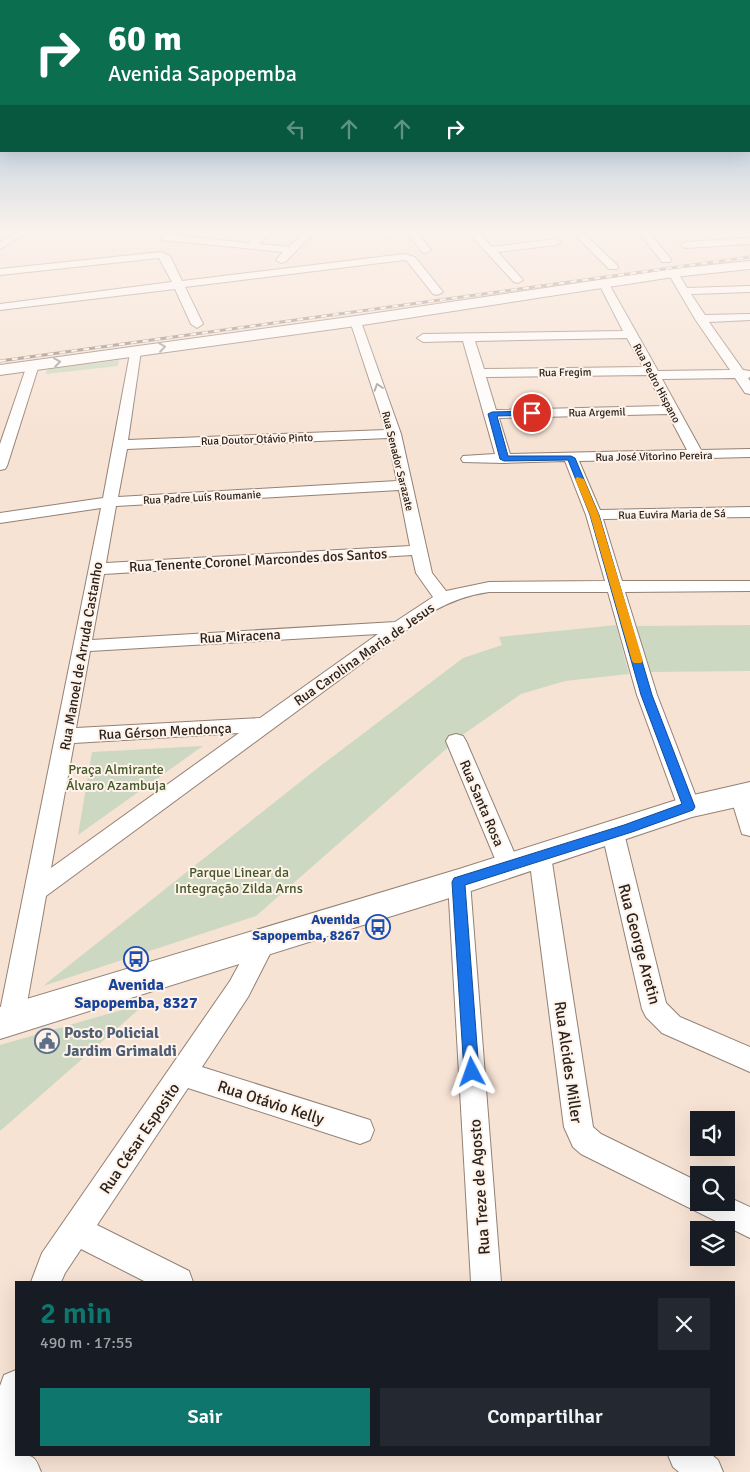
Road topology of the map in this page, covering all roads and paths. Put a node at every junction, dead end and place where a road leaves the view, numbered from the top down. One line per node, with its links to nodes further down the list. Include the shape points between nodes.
1 (62, 299): 6 (street)
2 (185, 299): 11 (street)
3 (506, 299): 10 (main road)
4 (612, 299): 14 (street, Rua Pedro Hispano)
5 (689, 299): 8 (street)
6 (0, 306)
7 (746, 317): 8 (street); 13 (street)
8 (701, 319): 22 (street)
9 (216, 321): 11 (main road)
10 (356, 321): 17 (main road, one-way to 10); 26 (street, Rua Senador Sarazate, one-way to 10)
11 (197, 324): 12 (main road)
12 (177, 326)
13 (750, 329)
14 (630, 334): 15 (street); 21 (street, Rua Pedro Hispano)
15 (468, 337): 16 (street); 20 (street)
16 (423, 338)
17 (135, 351): 18 (main road, one-way to 17); 27 (street, Rua Manoel de Arruda Castanho)
18 (33, 365): 19 (main road); 33 (street)
19 (0, 370)
20 (480, 373): 21 (street, Rua Fregim); 25 (street)
21 (652, 373): 22 (street, Rua Fregim); 24 (street, Rua Pedro Hispano)
22 (744, 374): 23 (street)
23 (750, 390)
24 (672, 410): 25 (street, Rua Argemil); 29 (street, Rua Pedro Hispano)
25 (492, 414): 32 (street)
26 (394, 434): 27 (street, Rua Doutor Otávio Pinto); 34 (street, Rua Senador Sarazate)
27 (120, 445): 35 (street, Rua Manoel de Arruda Castanho)
28 (750, 453): 29 (street, Rua José Vitorino Pereira)
29 (697, 455): 30 (street, Rua José Vitorino Pereira)
30 (571, 458): 32 (street, Rua José Vitorino Pereira); 37 (street)
31 (468, 459): 32 (street, Rua José Vitorino Pereira)
32 (504, 459)
33 (0, 466)
34 (404, 485): 35 (street, Rua Padre Luís Roumanie); 39 (street, Rua Senador Sarazate)
35 (109, 502): 38 (street, Rua Padre Luís Roumanie); 40 (street, Rua Manoel de Arruda Castanho)
36 (750, 512): 37 (street, Rua Euvira Maria de Sá)
37 (594, 515): 42 (street)
38 (0, 518)
39 (420, 550): 40 (street, Rua Tenente Coronel Marcondes dos Santos); 43 (street, Rua Senador Sarazate, via 424,573)
40 (96, 569): 45 (street, Rua Manoel de Arruda Castanho)
41 (750, 586): 42 (street, Rua Carolina Maria de Jesus)
42 (617, 588): 43 (street, Rua Carolina Maria de Jesus, via 489,588); 50 (street, via 647,695)
43 (443, 598): 44 (street, Rua Carolina Maria de Jesus)
44 (398, 627): 45 (street, Rua Miracena); 46 (street, Rua Carolina Maria de Jesus)
45 (83, 646): 47 (street, Rua Manoel de Arruda Castanho)
46 (263, 725): 47 (street, Rua Gérson Mendonça); 56 (street, Rua Carolina Maria de Jesus)
47 (66, 736): 56 (street, Rua Manoel de Arruda Castanho)
48 (456, 741): 54 (street, Rua Santa Rosa)
49 (746, 794): 50 (main road); 51 (street)
50 (689, 807): 52 (main road)
51 (750, 828)
52 (613, 833): 53 (main road); 59 (street, Rua George Aretin, via 655,1010 671,1025)
53 (540, 856): 54 (main road); 62 (street, Rua Alcides Miller, via 578,1127 591,1144)
54 (508, 866): 55 (main road)
55 (459, 882): 57 (main road); 68 (street, Rua Treze de Agosto)
56 (36, 891): 58 (street, Rua Manoel de Arruda Castanho)
57 (264, 942): 58 (main road); 60 (street, Rua César Esposito, via 239,989)
58 (6, 1021)
59 (750, 1060)
60 (182, 1073): 61 (street, Rua Otávio Kelly); 65 (street, Rua César Esposito)
61 (360, 1130)
62 (690, 1194)
63 (726, 1211): 64 (street)
64 (750, 1223)
65 (76, 1231): 66 (street, Rua César Esposito, via 53,1264); 67 (street)
66 (46, 1281)
67 (176, 1281)
68 (486, 1281)
69 (15, 1392): 71 (street, via 11,1410)
70 (686, 1456): 72 (street)
71 (10, 1467)
72 (706, 1472)

